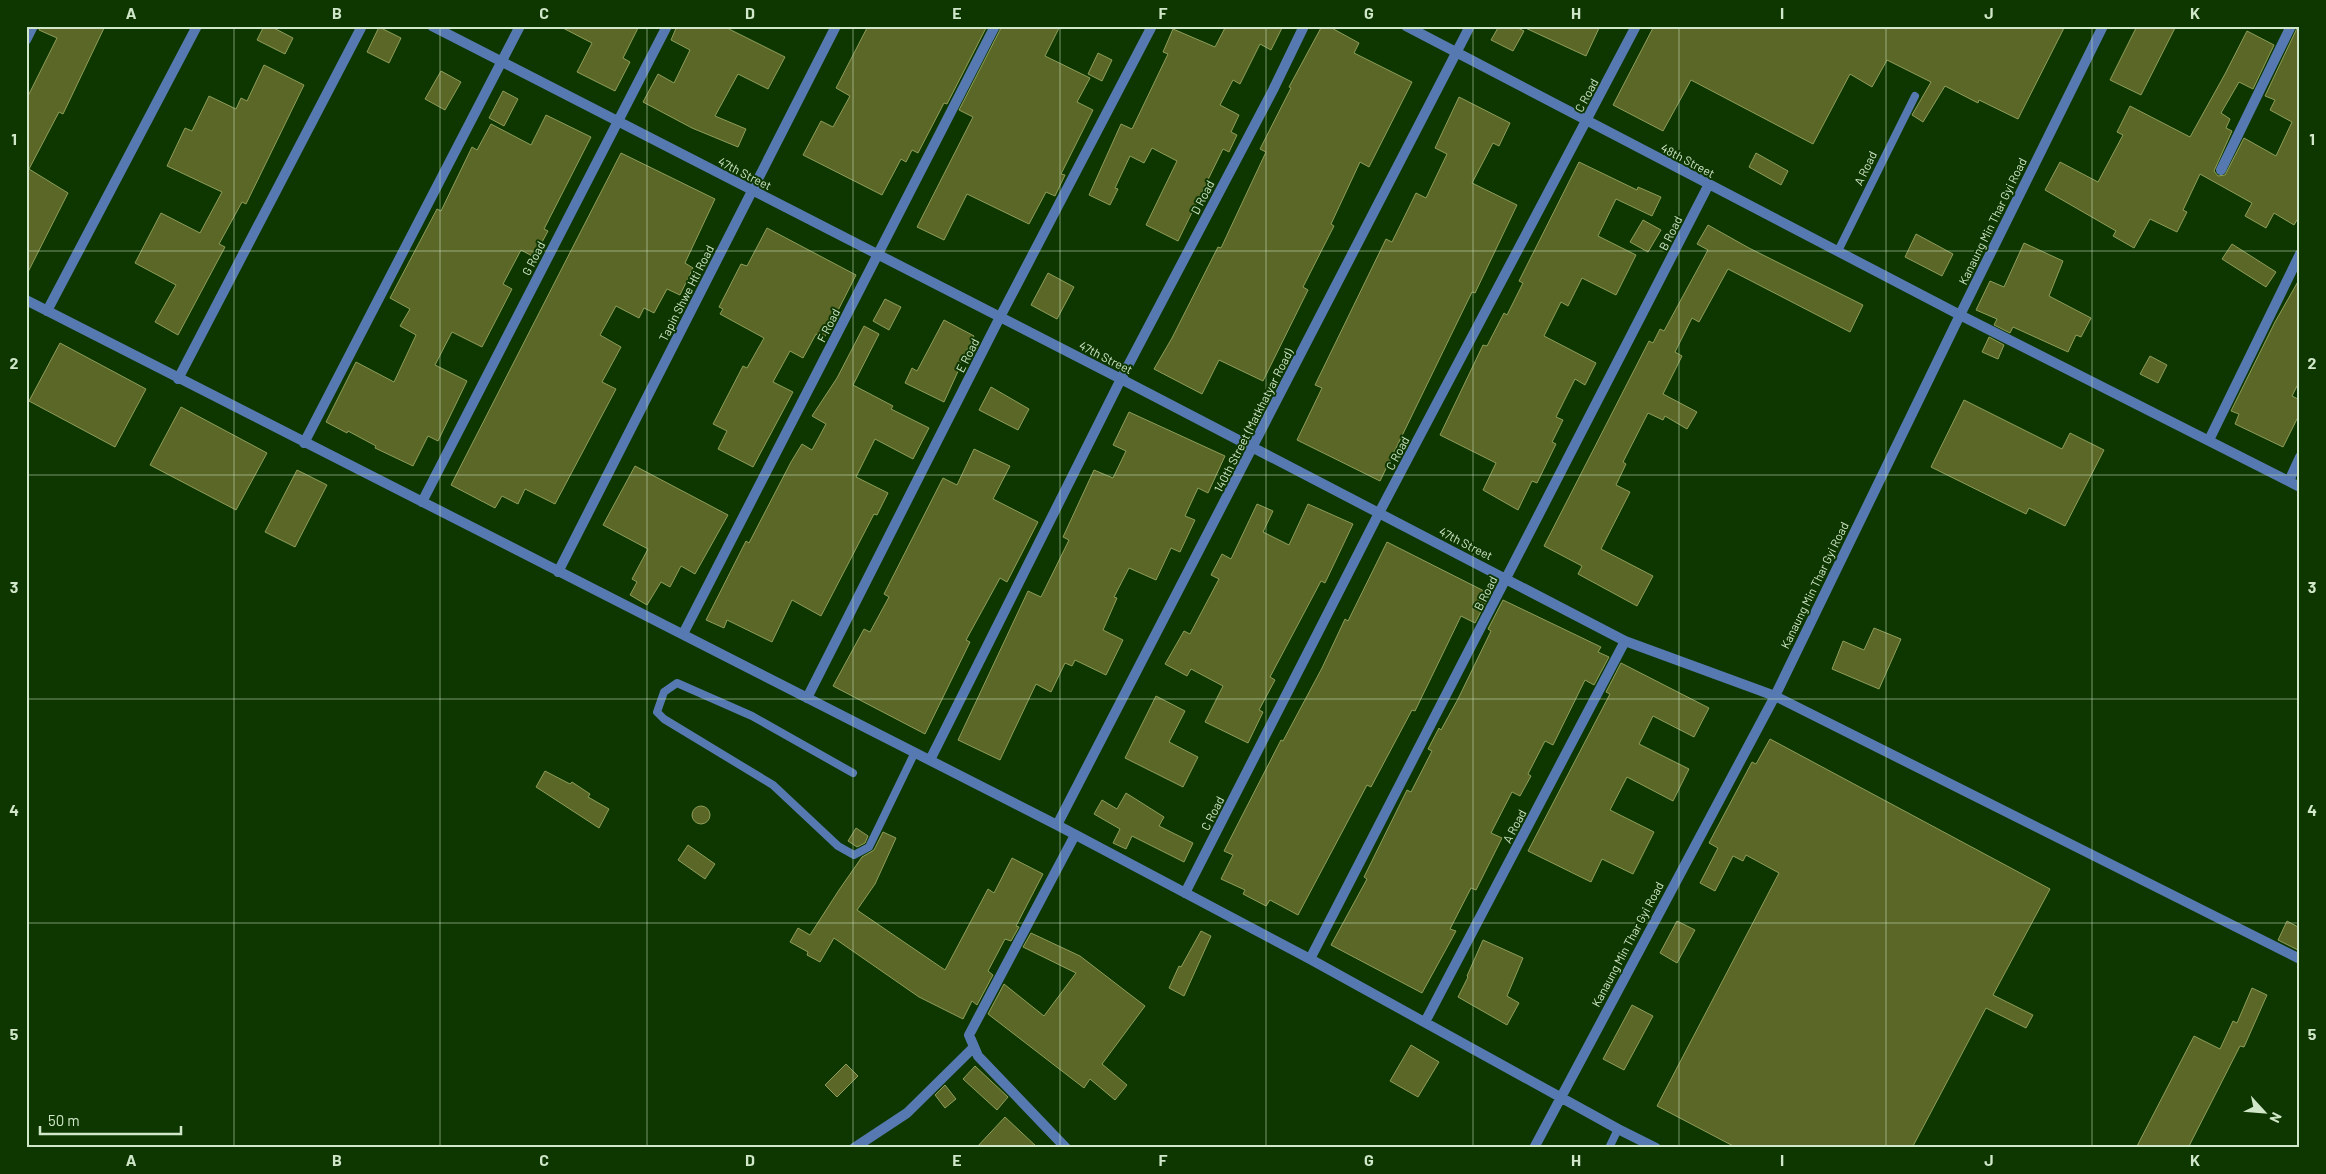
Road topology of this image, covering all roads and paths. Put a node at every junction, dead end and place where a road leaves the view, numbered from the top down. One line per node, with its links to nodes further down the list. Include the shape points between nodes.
1 (33, 26): 16 (street)
2 (196, 26): 29 (street)
3 (362, 26): 32 (street)
4 (432, 26): 18 (street, 47th Street)
5 (520, 26): 18 (street)
6 (667, 26): 21 (street, G Road)
7 (836, 26): 24 (street, Tapin Shwe Hti Road)
8 (996, 26): 27 (street, F Road)
9 (1152, 26): 31 (street, E Road)
10 (1304, 26): 33 (street, D Road)
11 (1406, 26): 17 (street, 48th Street)
12 (1470, 26): 17 (street, 140th Street (Matkhatyar Road))
13 (1636, 26): 20 (street, C Road)
14 (2103, 26): 30 (street, Kanaung Min Thar Gyi Road)
15 (2291, 26): 22 (street)
16 (26, 40)
17 (1456, 52): 20 (street, 48th Street); 36 (street, 140th Street (Matkhatyar Road))
18 (501, 62): 21 (street, 47th Street); 35 (street)
19 (1914, 96): 25 (lane, A Road)
20 (1587, 120): 23 (street, 48th Street); 41 (street, C Road)
21 (617, 122): 24 (street, 47th Street); 40 (street, G Road)
22 (2221, 170)
23 (1709, 184): 25 (street, 48th Street); 43 (street, B Road)
24 (752, 190): 27 (street, 47th Street); 42 (street, Tapin Shwe Hti Road)
25 (1838, 251): 30 (street, 48th Street)
26 (2300, 254): 34 (street)
27 (878, 256): 31 (street, 47th Street); 44 (street, F Road)
28 (26, 300): 29 (street)
29 (47, 310): 32 (street)
30 (1960, 314): 34 (street, 48th Street); 46 (street, Kanaung Min Thar Gyi Road)
31 (1000, 318): 33 (street, 47th Street); 47 (street, E Road)
32 (178, 379): 35 (street)
33 (1121, 379): 36 (street, 47th Street); 49 (street, D Road)
34 (2209, 440): 38 (street, 48th Street)
35 (304, 443): 40 (street)
36 (1252, 448): 41 (street, 47th Street); 51 (street, 140th Street (Matkhatyar Road))
37 (2300, 457): 38 (street)
38 (2289, 481): 39 (street, 48th Street)
39 (2300, 486)
40 (422, 502): 42 (street)
41 (1379, 513): 43 (street, 47th Street); 53 (street, C Road)
42 (558, 572): 44 (street)
43 (1507, 578): 45 (street, 47th Street); 54 (street, B Road)
44 (683, 634): 47 (street)
45 (1625, 642): 46 (street, 47th Street); 56 (street, A Road)
46 (1775, 696): 55 (street, 47th Street); 58 (street, Kanaung Min Thar Gyi Road)
47 (807, 698): 48 (street)
48 (915, 752): 49 (street); 50 (lane, via 869,847 854,855 838,846 773,785 664,719 657,712 664,692 677,683 752,716)
49 (930, 760): 51 (street)
50 (853, 774)
51 (1057, 825): 52 (street)
52 (1075, 835): 53 (street); 57 (street, via 969,1035)
53 (1184, 893): 54 (street)
54 (1310, 958): 56 (street)
55 (2300, 959)
56 (1425, 1022): 58 (street)
57 (974, 1047): 60 (street, via 906,1113); 61 (street, via 978,1056)
58 (1560, 1096): 59 (street); 62 (street, Kanaung Min Thar Gyi Road)
59 (1618, 1129): 63 (lane); 64 (street)
60 (854, 1148)
61 (1066, 1148)
62 (1534, 1148)
63 (1609, 1148)
64 (1656, 1148)

